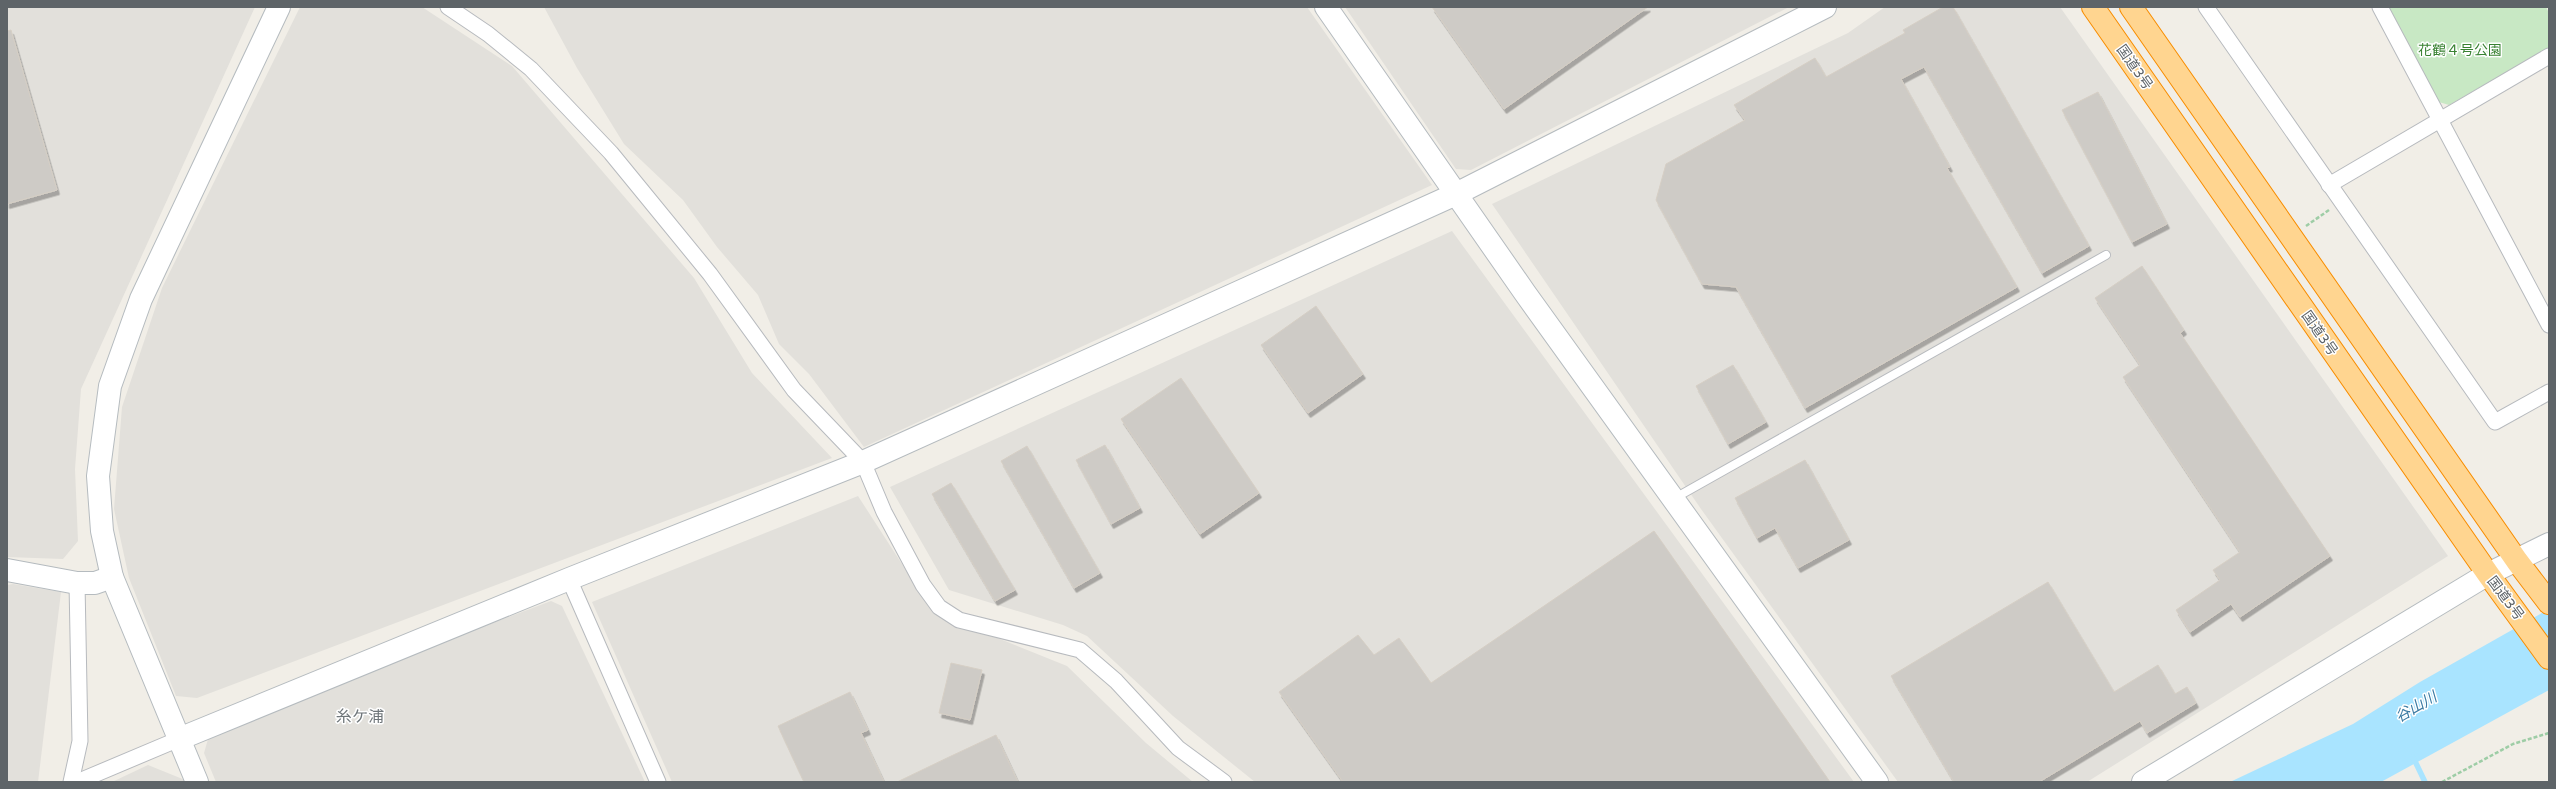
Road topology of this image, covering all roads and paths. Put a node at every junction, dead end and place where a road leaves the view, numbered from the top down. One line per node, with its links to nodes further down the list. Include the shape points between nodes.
1 (279, 7): 24 (street, via 141,299 110,386 98,476 102,531)
2 (448, 7): 18 (street, via 488,34 531,69 611,153 710,274 794,390)
3 (1326, 7): 12 (street)
4 (1826, 7): 12 (street)
5 (2093, 7): 23 (highway, 国道3号)
6 (2131, 7): 14 (highway)
7 (2206, 7): 11 (street)
8 (2380, 7): 10 (street)
9 (2549, 56): 10 (street)
10 (2440, 120): 11 (street); 16 (street)
11 (2329, 185): 13 (street)
12 (1456, 194): 18 (street); 19 (street)
13 (2340, 202): 14 (path); 17 (street, via 2495,422)
14 (2291, 236): 21 (highway)
15 (2106, 255): 19 (lane)
16 (2549, 325)
17 (2549, 392)
18 (863, 462): 25 (street); 35 (street, via 884,512 923,585 939,608 959,620 1080,650 1116,681 1178,748)
19 (1672, 499): 36 (street)
20 (2549, 544): 21 (street)
21 (2517, 561): 23 (street); 27 (highway)
22 (7, 570): 26 (street)
23 (2488, 574): 28 (highway, 国道3号); 37 (street)
24 (112, 577): 26 (street, via 95,583); 30 (street)
25 (569, 579): 30 (street); 34 (street)
26 (78, 583): 31 (street, via 80,741)
27 (2549, 604)
28 (2549, 658)
29 (2549, 733): 38 (path, via 2513,744)
30 (179, 739): 32 (street); 33 (street)
31 (71, 782)
32 (77, 782)
33 (197, 782)
34 (658, 782)
35 (1224, 782)
36 (1878, 782)
37 (2143, 782)
38 (2442, 782)

